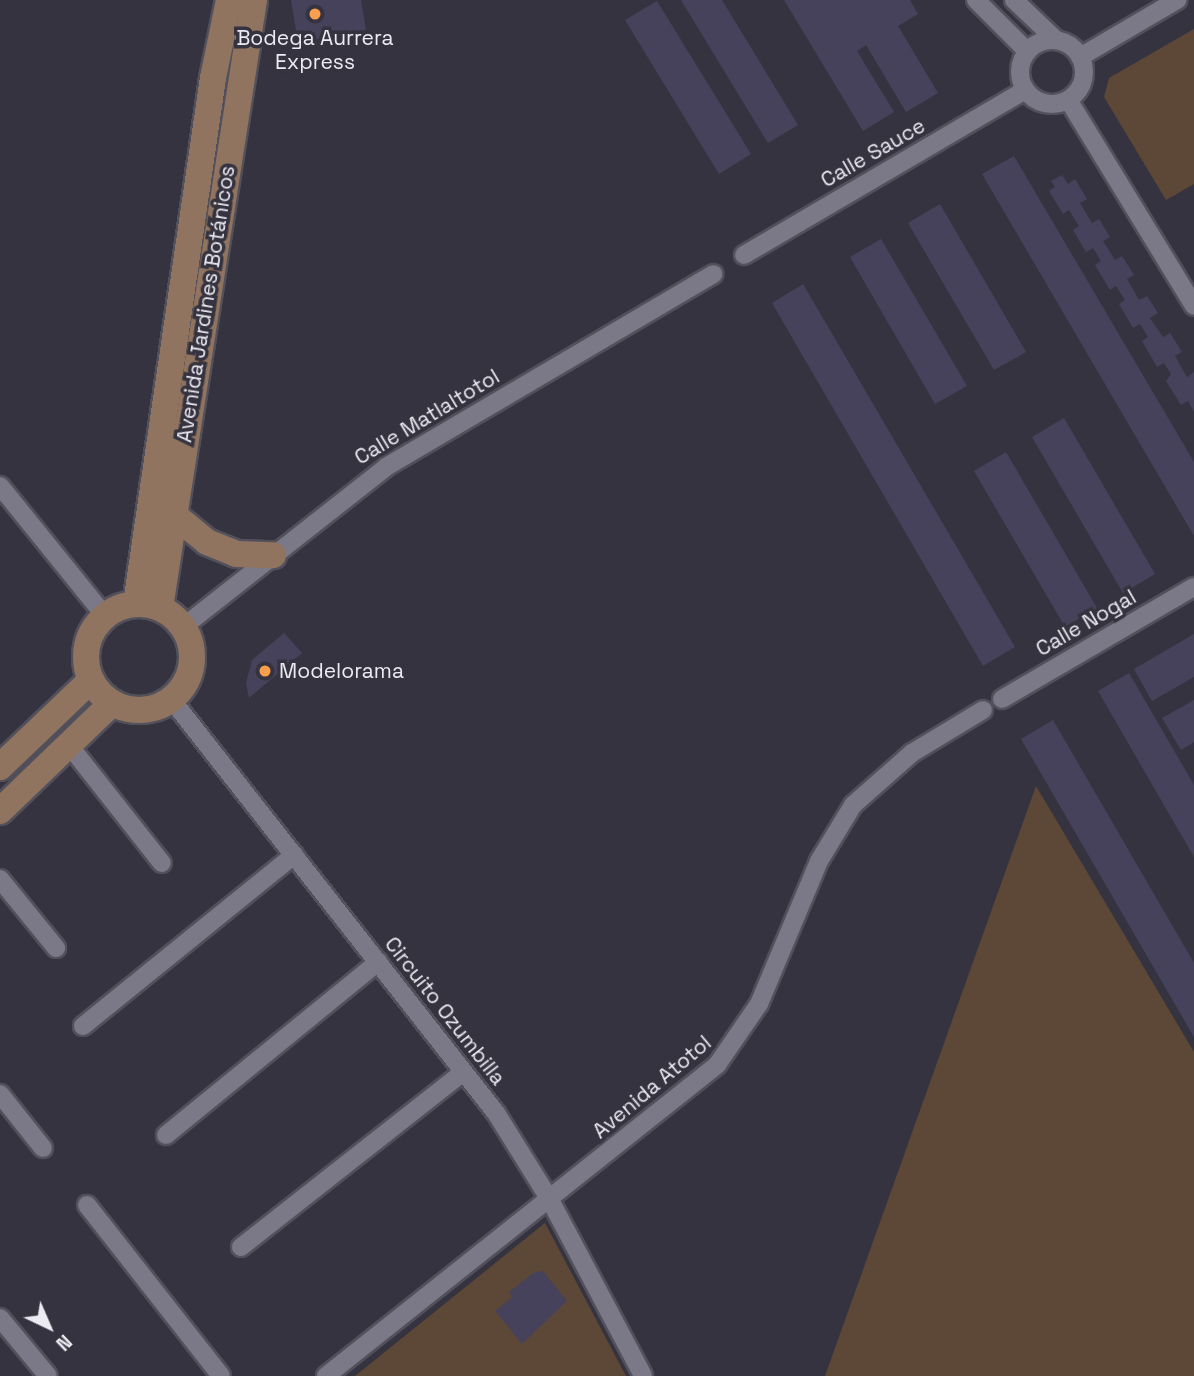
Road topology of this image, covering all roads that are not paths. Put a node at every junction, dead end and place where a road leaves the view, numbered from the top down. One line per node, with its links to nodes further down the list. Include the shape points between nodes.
1 (229, 0): 18 (street, Avenida Jardines Botánicos, via 208,113)
2 (254, 0): 15 (street, Avenida Jardines Botánicos)
3 (976, 0): 7 (street)
4 (1014, 0): 6 (street)
5 (1177, 0): 8 (street)
6 (1056, 40): 7 (street, via 1040,42); 8 (street)
7 (1027, 51): 9 (street, via 1020,64)
8 (1080, 57): 10 (street, via 1081,85)
9 (1025, 90): 10 (street, via 1050,105); 11 (street, Calle Sauce)
10 (1069, 101): 13 (street)
11 (744, 256)
12 (713, 274): 16 (street, Calle Matlaltotol, via 386,467)
13 (1194, 306)
14 (0, 486): 19 (street)
15 (174, 515): 16 (street, via 207,542 236,554); 18 (street, Avenida Jardines Botánicos)
16 (272, 555): 20 (street, Calle Matlaltotol)
17 (1194, 587): 22 (street, Calle Nogal)
18 (148, 606): 19 (street); 20 (street)
19 (105, 616): 21 (street, via 90,634 84,658)
20 (183, 627): 23 (street, via 192,652 189,678)
21 (90, 681): 24 (street); 27 (street)
22 (1002, 699)
23 (172, 700): 24 (street, via 142,712); 29 (street, Circuito Ozumbilla)
24 (111, 704): 26 (street)
25 (983, 710): 39 (street, Avenida Atotol, via 912,753 853,804 819,861 759,1004 724,1057)
26 (69, 745): 28 (street); 30 (street)
27 (0, 767)
28 (0, 811)
29 (293, 855): 33 (street, Circuito Ozumbilla); 34 (street)
30 (162, 863)
31 (0, 879): 32 (street)
32 (56, 948)
33 (378, 962): 35 (street, Circuito Ozumbilla); 37 (street)
34 (83, 1026)
35 (463, 1072): 39 (street, Circuito Ozumbilla, via 496,1113); 41 (street)
36 (0, 1094): 38 (street)
37 (166, 1135)
38 (43, 1148)
39 (550, 1200): 45 (street, Avenida Atotol); 46 (street, Circuito Ozumbilla)
40 (88, 1205): 44 (street)
41 (241, 1247)
42 (0, 1318): 43 (street)
43 (48, 1376)
44 (221, 1376)
45 (326, 1376)
46 (643, 1376)

